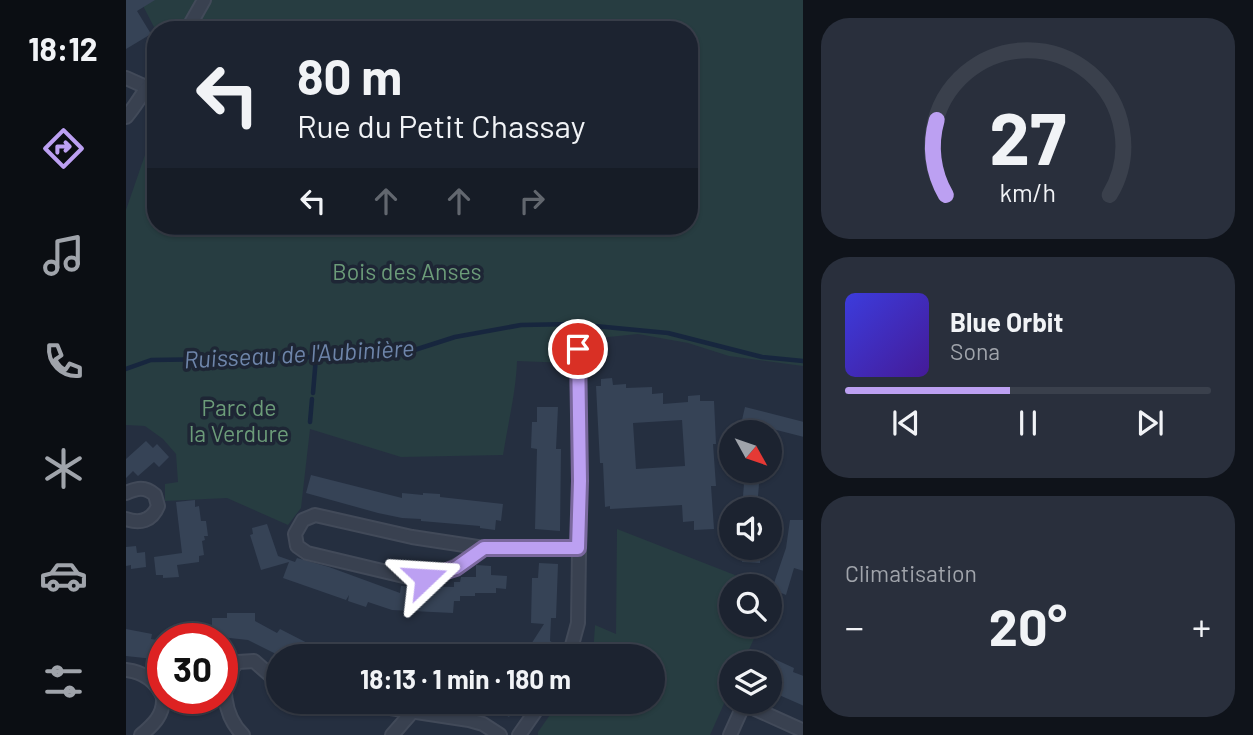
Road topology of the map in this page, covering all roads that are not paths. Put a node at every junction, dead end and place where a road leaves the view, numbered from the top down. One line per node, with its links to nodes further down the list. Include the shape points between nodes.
1 (204, 0): 2 (street)
2 (192, 21)
3 (126, 78): 4 (street)
4 (146, 87): 5 (street)
5 (126, 117)
6 (578, 349): 10 (street)
7 (126, 493): 8 (street, via 145,488 155,495 158,506 147,520)
8 (126, 519)
9 (484, 548): 9 (street, via 456,568 412,578 307,553 297,546 295,534 303,520 315,515); 10 (street)
10 (578, 548): 11 (street, via 578,623)
11 (572, 644)
12 (126, 670): 14 (street)
13 (266, 672): 21 (street, via 254,661 238,662 227,674 230,716)
14 (147, 677)
15 (160, 714): 20 (street)
16 (410, 714): 22 (street)
17 (432, 714): 23 (street, via 483,724)
18 (534, 714): 24 (street)
19 (803, 731): 25 (street, via 744,704)
20 (141, 735)
21 (243, 735)
22 (392, 735)
23 (500, 735)
24 (519, 735)
25 (730, 735)

